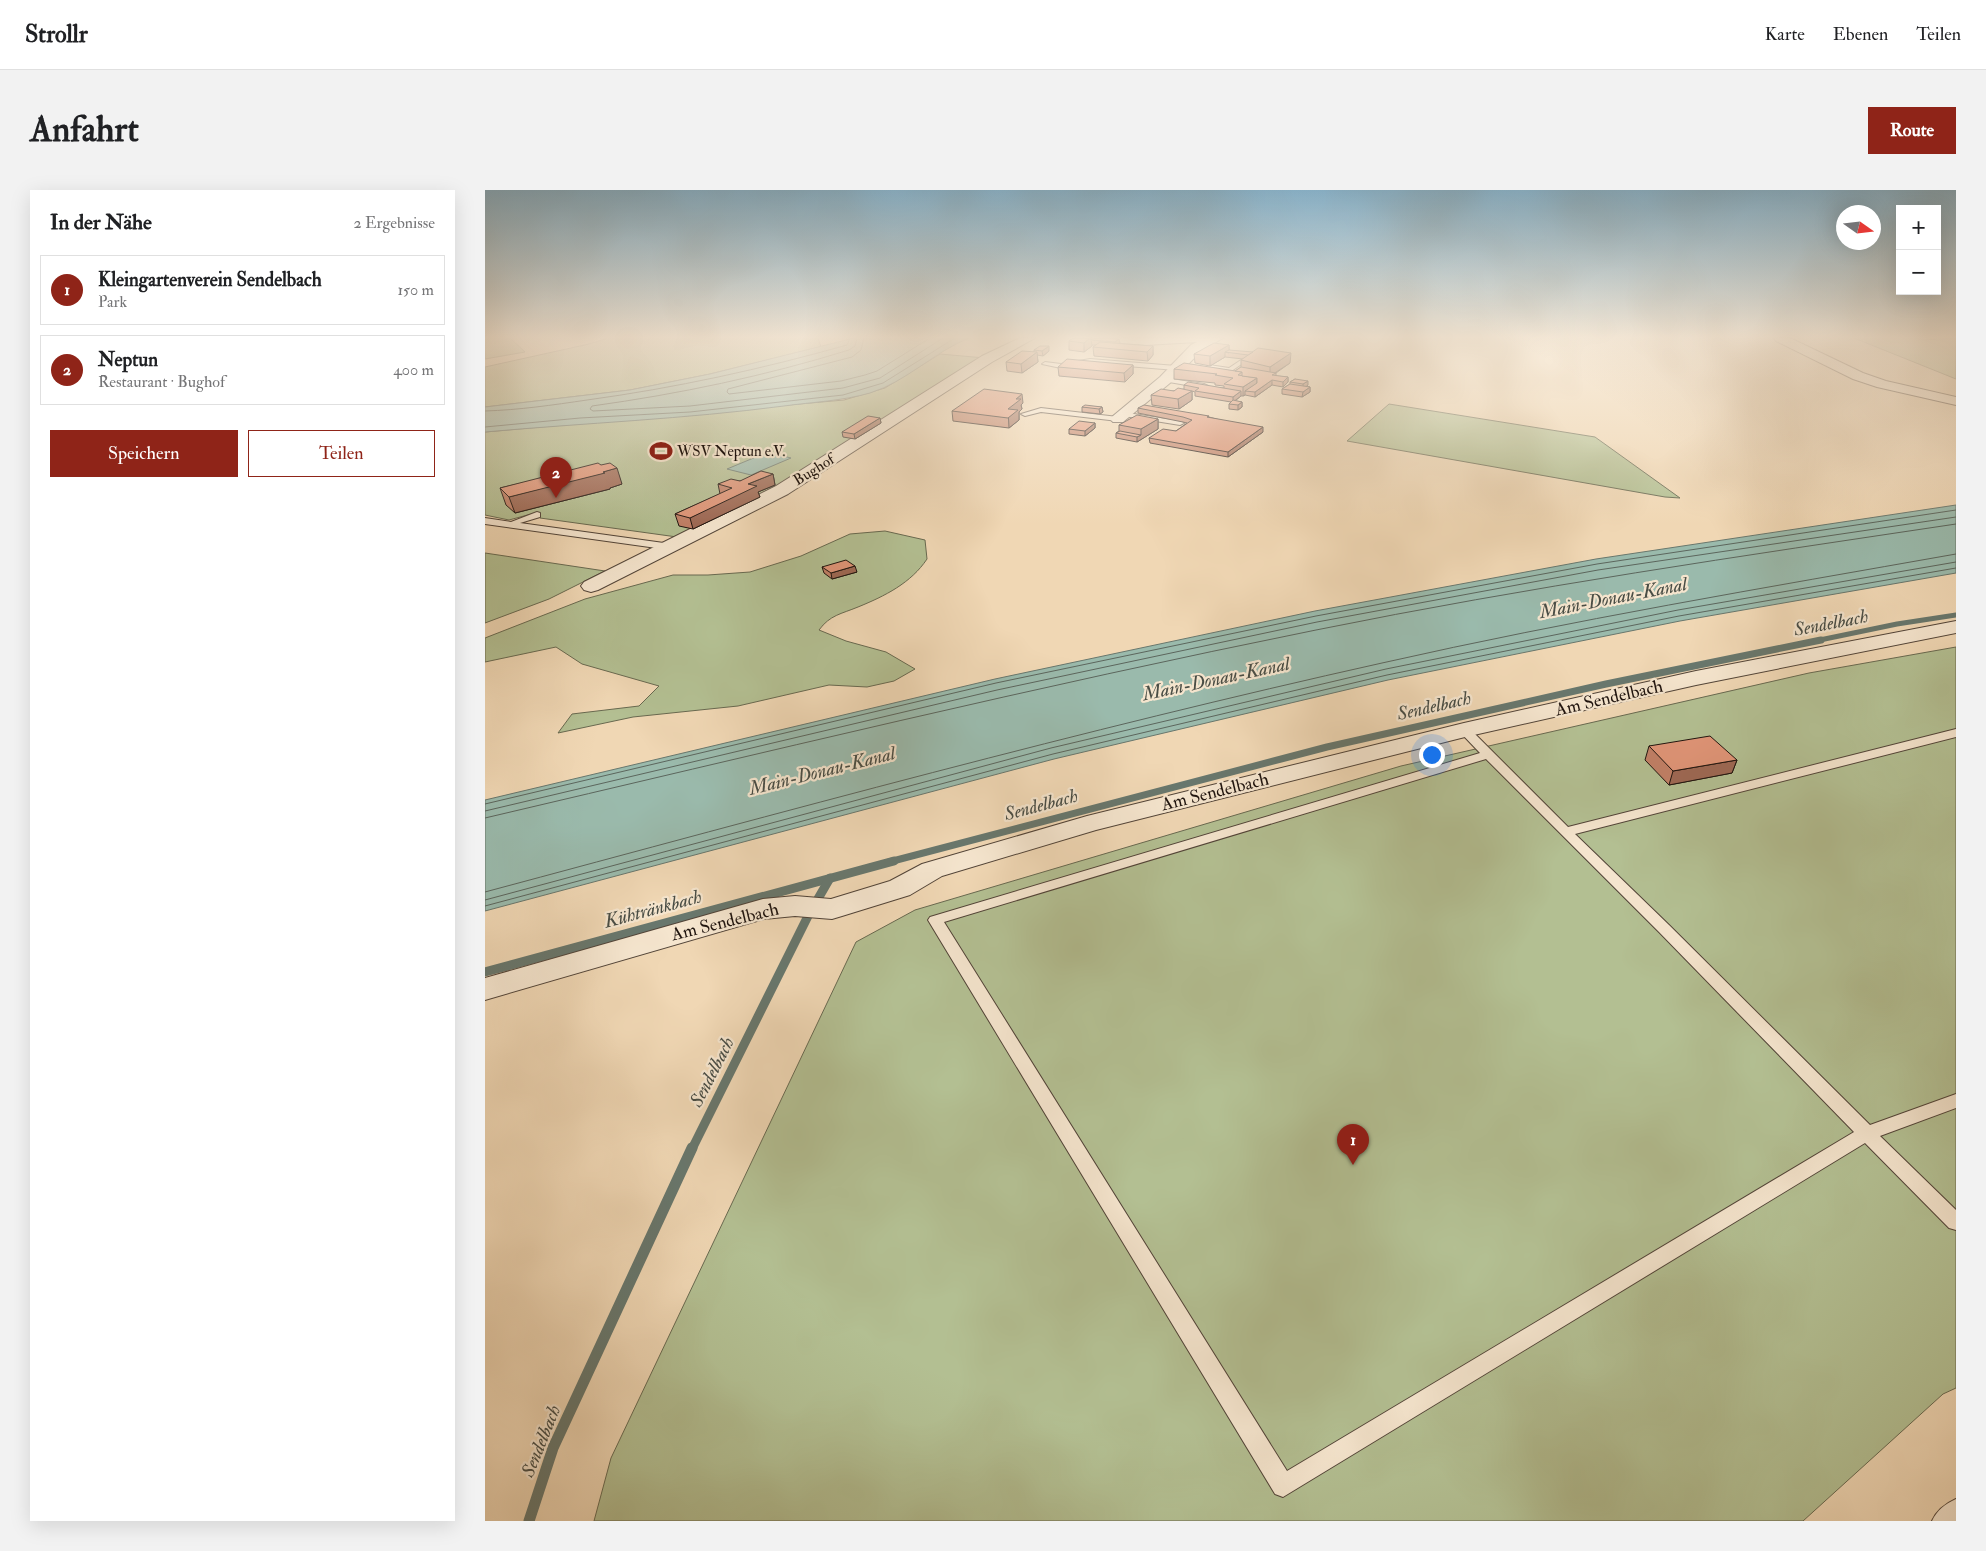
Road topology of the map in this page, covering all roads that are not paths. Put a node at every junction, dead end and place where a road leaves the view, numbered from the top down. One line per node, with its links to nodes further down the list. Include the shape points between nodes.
1 (923, 400): 9 (street, Bughof, via 782,490)
2 (1140, 400): 4 (street)
3 (1025, 414): 4 (lane, via 1041,410)
4 (1121, 416): 5 (lane)
5 (1180, 423)
6 (537, 515): 8 (lane)
7 (485, 521): 8 (lane)
8 (510, 524): 9 (lane)
9 (671, 547): 10 (street, Bughof)
10 (591, 586)
11 (1956, 627): 12 (street, Am Sendelbach, via 1696,678)
12 (1464, 730): 14 (lane); 16 (street, Am Sendelbach, via 1087,824 932,870 900,888 832,909 795,906 763,909)
13 (1956, 733): 15 (lane)
14 (1489, 754): 15 (lane); 18 (lane, via 935,920 1283,1486)
15 (1565, 832): 18 (lane, via 1631,894)
16 (485, 989)
17 (1956, 1102): 18 (lane)
18 (1865, 1134): 19 (lane)
19 (1956, 1222)
20 (1956, 1511): 21 (lane)
21 (1944, 1521)

